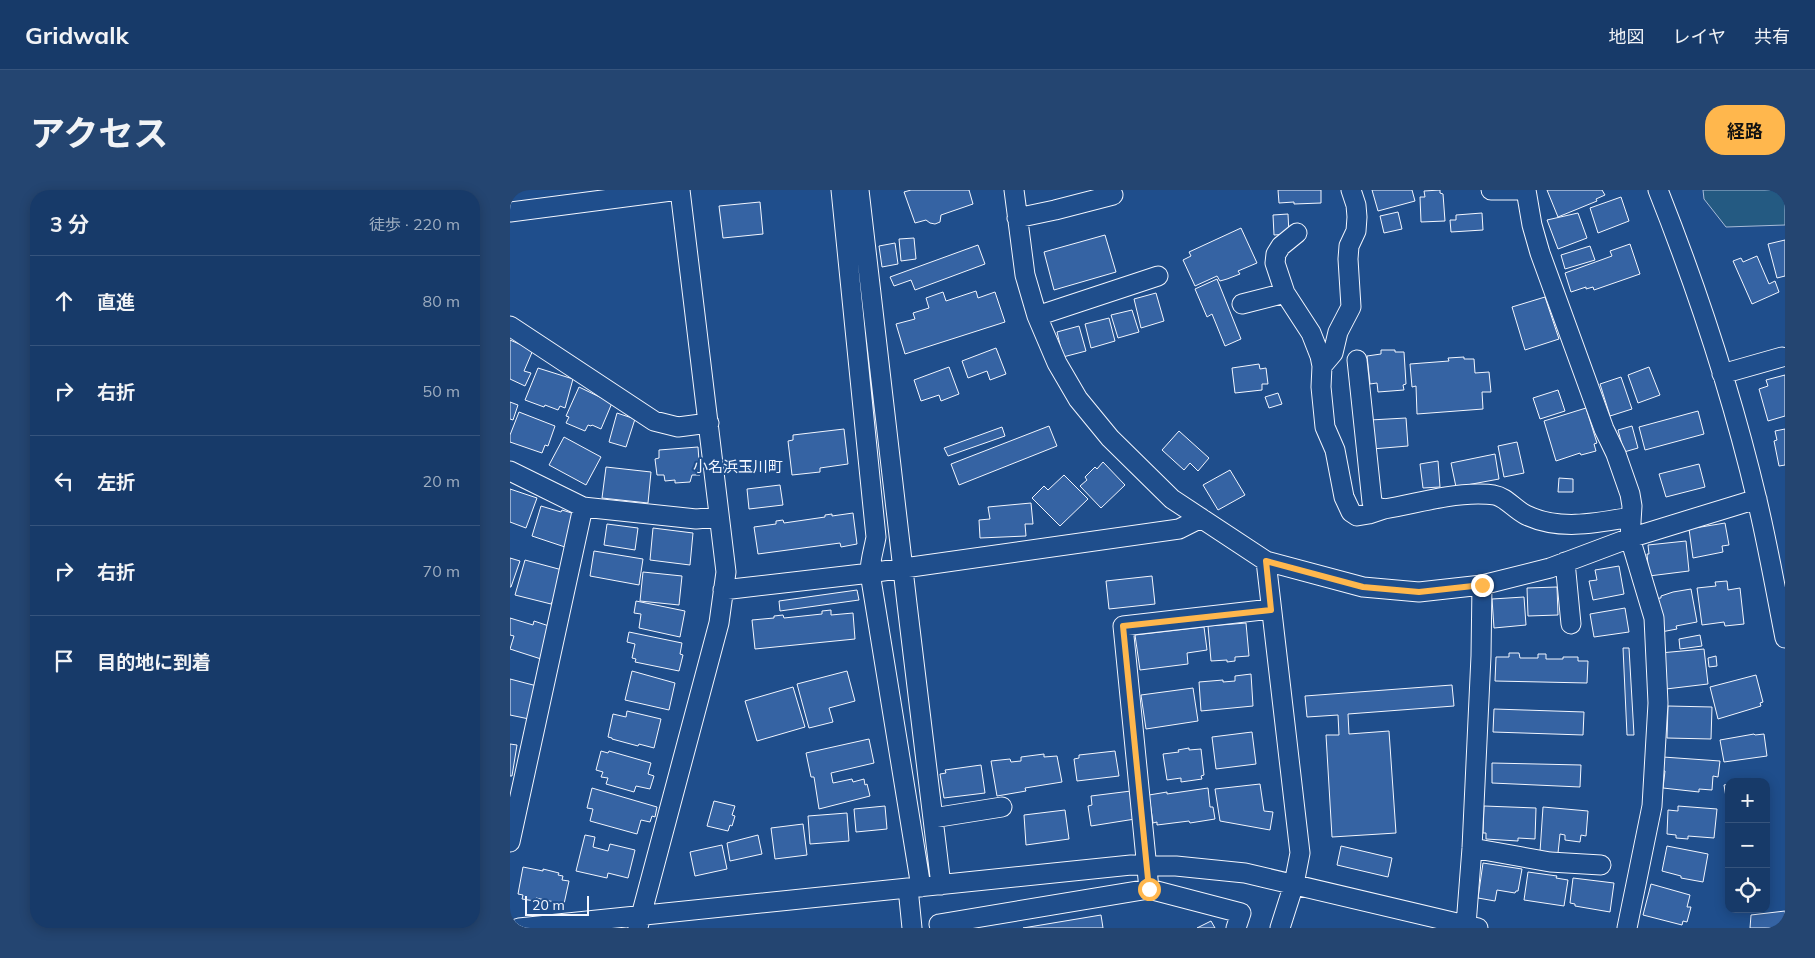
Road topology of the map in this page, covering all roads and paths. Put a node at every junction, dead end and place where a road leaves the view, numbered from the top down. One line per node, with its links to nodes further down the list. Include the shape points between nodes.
1 (679, 190): 10 (street); 23 (street)
2 (841, 190): 35 (street, via 876,537)
3 (859, 190): 34 (street)
4 (1014, 190): 12 (street)
5 (1352, 190): 21 (street, via 1357,216 1356,230 1348,246 1351,307 1338,332 1333,353)
6 (1491, 190): 7 (street)
7 (1525, 190): 30 (street, via 1540,254 1630,494)
8 (1658, 190): 22 (street, via 1690,270)
9 (1113, 195): 12 (street)
10 (568, 197): 11 (street)
11 (510, 212)
12 (1017, 218): 17 (street, via 1025,275)
13 (1297, 233): 15 (street, via 1276,254 1277,272)
14 (1158, 276): 17 (street)
15 (1285, 293): 16 (street); 21 (street, via 1311,332)
16 (1242, 304)
17 (1037, 316): 29 (street, via 1057,363 1083,405 1110,438 1172,499)
18 (510, 326): 23 (street, via 654,421 678,427)
19 (1784, 355): 22 (street)
20 (1356, 360): 27 (street, via 1372,502)
21 (1322, 366): 27 (street, via 1325,427 1335,450 1348,508 1358,516)
22 (1722, 374): 25 (street)
23 (709, 423): 28 (street)
24 (510, 471): 26 (street)
25 (1757, 499): 31 (street); 40 (street)
26 (583, 507): 28 (street, via 696,519); 42 (street)
27 (1384, 509): 30 (street, via 1436,498 1493,494 1542,521 1566,525)
28 (719, 517): 37 (street, via 726,572)
29 (1201, 518): 32 (street); 34 (street, via 1179,529)
30 (1631, 518): 31 (street)
31 (1630, 538): 33 (street); 59 (street, via 1654,618 1658,703 1652,806)
32 (1266, 561): 36 (street, via 1363,587 1419,592); 38 (street)
33 (1565, 562): 36 (street); 39 (street)
34 (904, 568): 35 (street); 43 (street)
35 (870, 573): 37 (street); 50 (street)
36 (1482, 585): 45 (street)
37 (724, 590): 52 (street, via 716,632)
38 (1271, 610): 46 (street, via 1123,626); 48 (street, via 1300,853)
39 (1571, 624)
40 (1785, 638)
41 (1002, 807): 43 (street)
42 (513, 810): 44 (street)
43 (933, 818): 49 (street)
44 (510, 842)
45 (1472, 848): 47 (street, via 1550,862); 53 (street)
46 (1148, 865): 48 (street, via 1245,873); 49 (street); 51 (street)
47 (1601, 865)
48 (1294, 884): 53 (street); 58 (street)
49 (941, 885): 50 (street)
50 (914, 888): 52 (street); 55 (street)
51 (1149, 889): 56 (street, via 939,924); 57 (street, via 1241,913)
52 (640, 922): 54 (street)
53 (1472, 926)
54 (519, 928)
55 (912, 928)
56 (940, 928)
57 (1236, 928)
58 (1280, 928)
59 (1627, 928)

